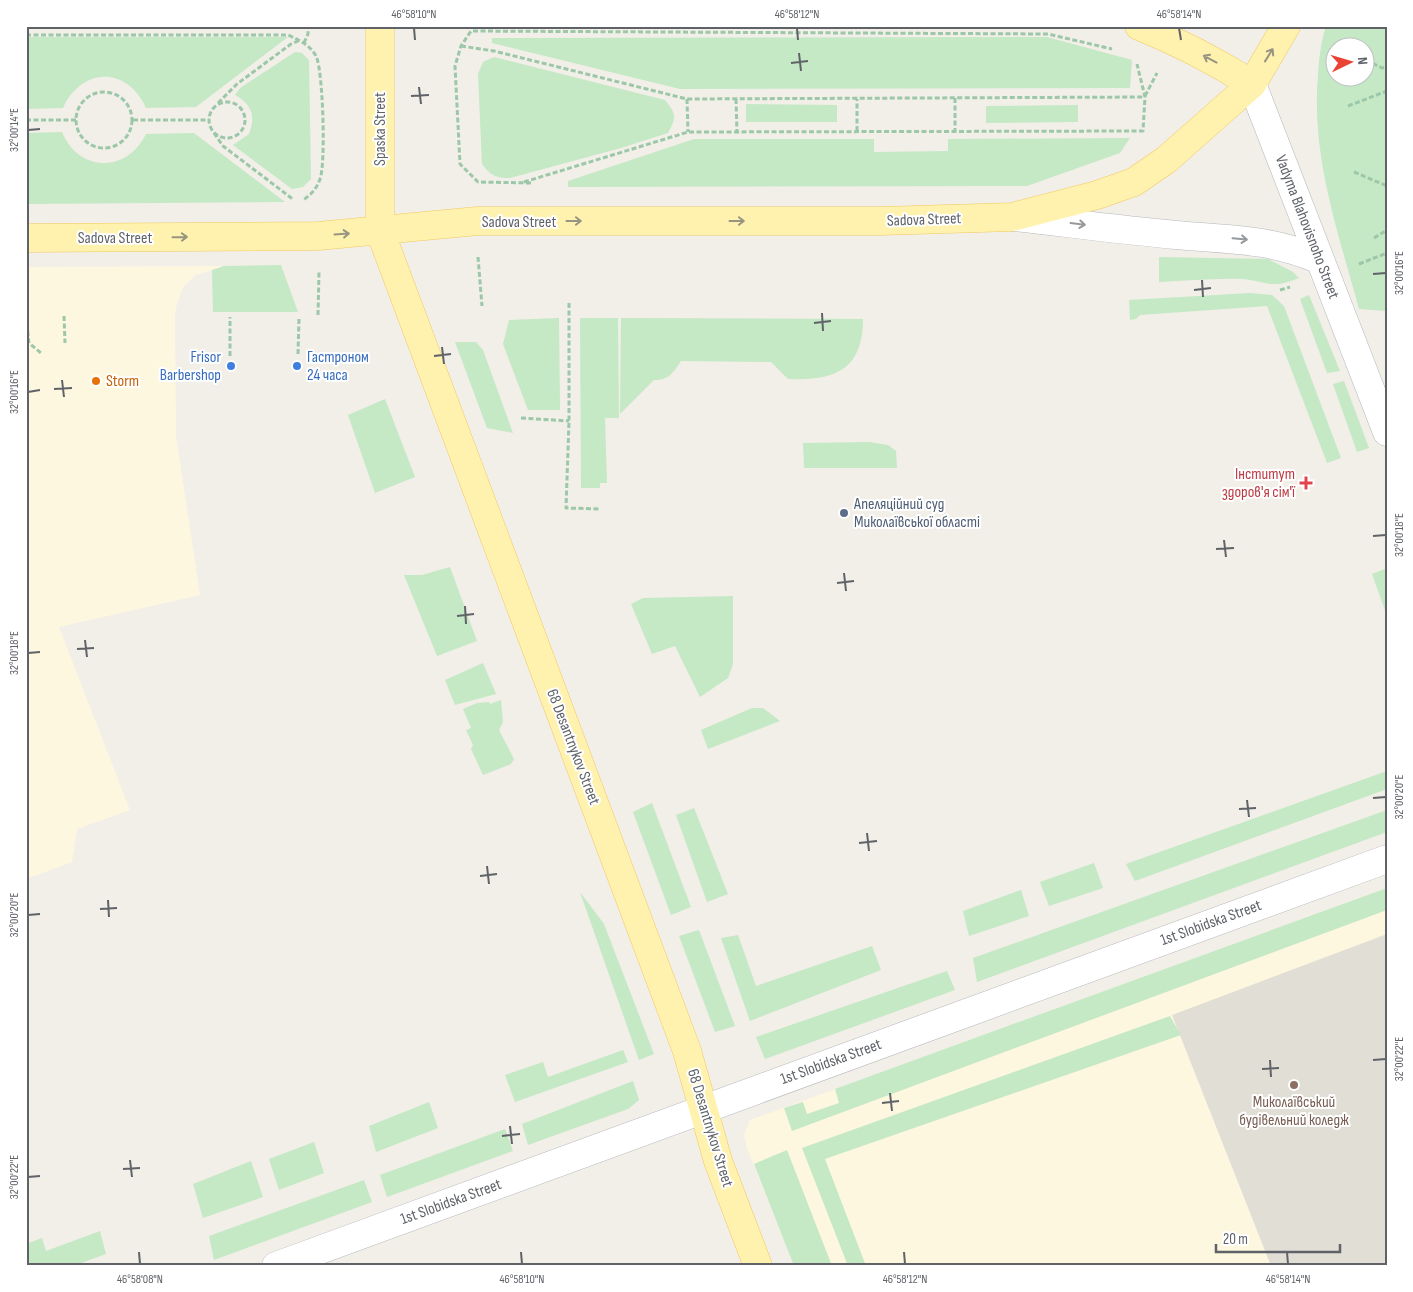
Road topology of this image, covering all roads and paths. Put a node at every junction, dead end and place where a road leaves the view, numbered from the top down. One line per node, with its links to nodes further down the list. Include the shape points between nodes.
1 (308, 26): 6 (path, via 308,34)
2 (380, 26): 32 (main road, Spaska Street)
3 (1138, 26): 10 (main road, one-way to 3, via 1214,60)
4 (1286, 26): 10 (main road, one-way to 4)
5 (26, 35): 6 (path, via 288,35)
6 (302, 42): 18 (path, via 291,44 237,84); 29 (path, via 316,55 321,72 323,168 311,194)
7 (461, 46): 8 (path, via 471,31 1048,34); 15 (path, via 494,51); 25 (path, via 455,66 460,164 478,182 524,182)
8 (1115, 50)
9 (1136, 60): 12 (path)
10 (1252, 84): 30 (main road, Sadova Street, via 1166,160 1134,182 1097,195); 35 (street, Vadyma Blahovisnoho Street)
11 (1387, 91): 17 (path)
12 (1145, 97): 14 (path); 24 (path, via 1143,131)
13 (857, 98): 14 (path); 16 (path); 23 (path)
14 (955, 98): 24 (path)
15 (687, 99): 16 (path); 25 (path)
16 (736, 99): 26 (path)
17 (1348, 106)
18 (214, 107): 22 (path); 22 (path, via 227,102 240,107 246,120 244,127 234,137 220,137 210,127)
19 (26, 120): 20 (path)
20 (76, 120): 21 (path, via 84,100 105,91 125,100); 21 (path, via 84,140 104,149 125,140 131,132)
21 (133, 120): 22 (path)
22 (209, 120)
23 (857, 131): 24 (path); 26 (path)
24 (955, 131)
25 (688, 132): 26 (path)
26 (737, 132)
27 (1354, 172): 28 (path)
28 (1387, 186)
29 (289, 205)
30 (1012, 216): 32 (main road, Sadova Street, one-way to 30, via 478,221 880,222); 35 (street, Sadova Street, one-way to 35, via 1179,236 1259,241 1294,249)
31 (1387, 230): 34 (path)
32 (380, 231): 33 (main road, Sadova Street, one-way to 32, via 318,236); 50 (main road, 68 Desantnykov Street, via 686,1051)
33 (26, 238)
34 (1374, 238)
35 (1318, 259): 47 (street, Vadyma Blahovisnoho Street)
36 (569, 303): 46 (path)
37 (26, 316): 42 (path, via 30,343)
38 (64, 316): 41 (path)
39 (230, 317): 44 (path)
40 (299, 318): 43 (path)
41 (65, 343)
42 (41, 353)
43 (298, 354)
44 (230, 356)
45 (521, 418): 46 (path)
46 (570, 421): 48 (path, via 566,508)
47 (1387, 432)
48 (601, 508)
49 (1387, 859): 50 (street, 1st Slobidska Street)
50 (704, 1111): 51 (street, 1st Slobidska Street); 52 (main road, 68 Desantnykov Street, via 718,1161)
51 (276, 1266)
52 (758, 1266)

